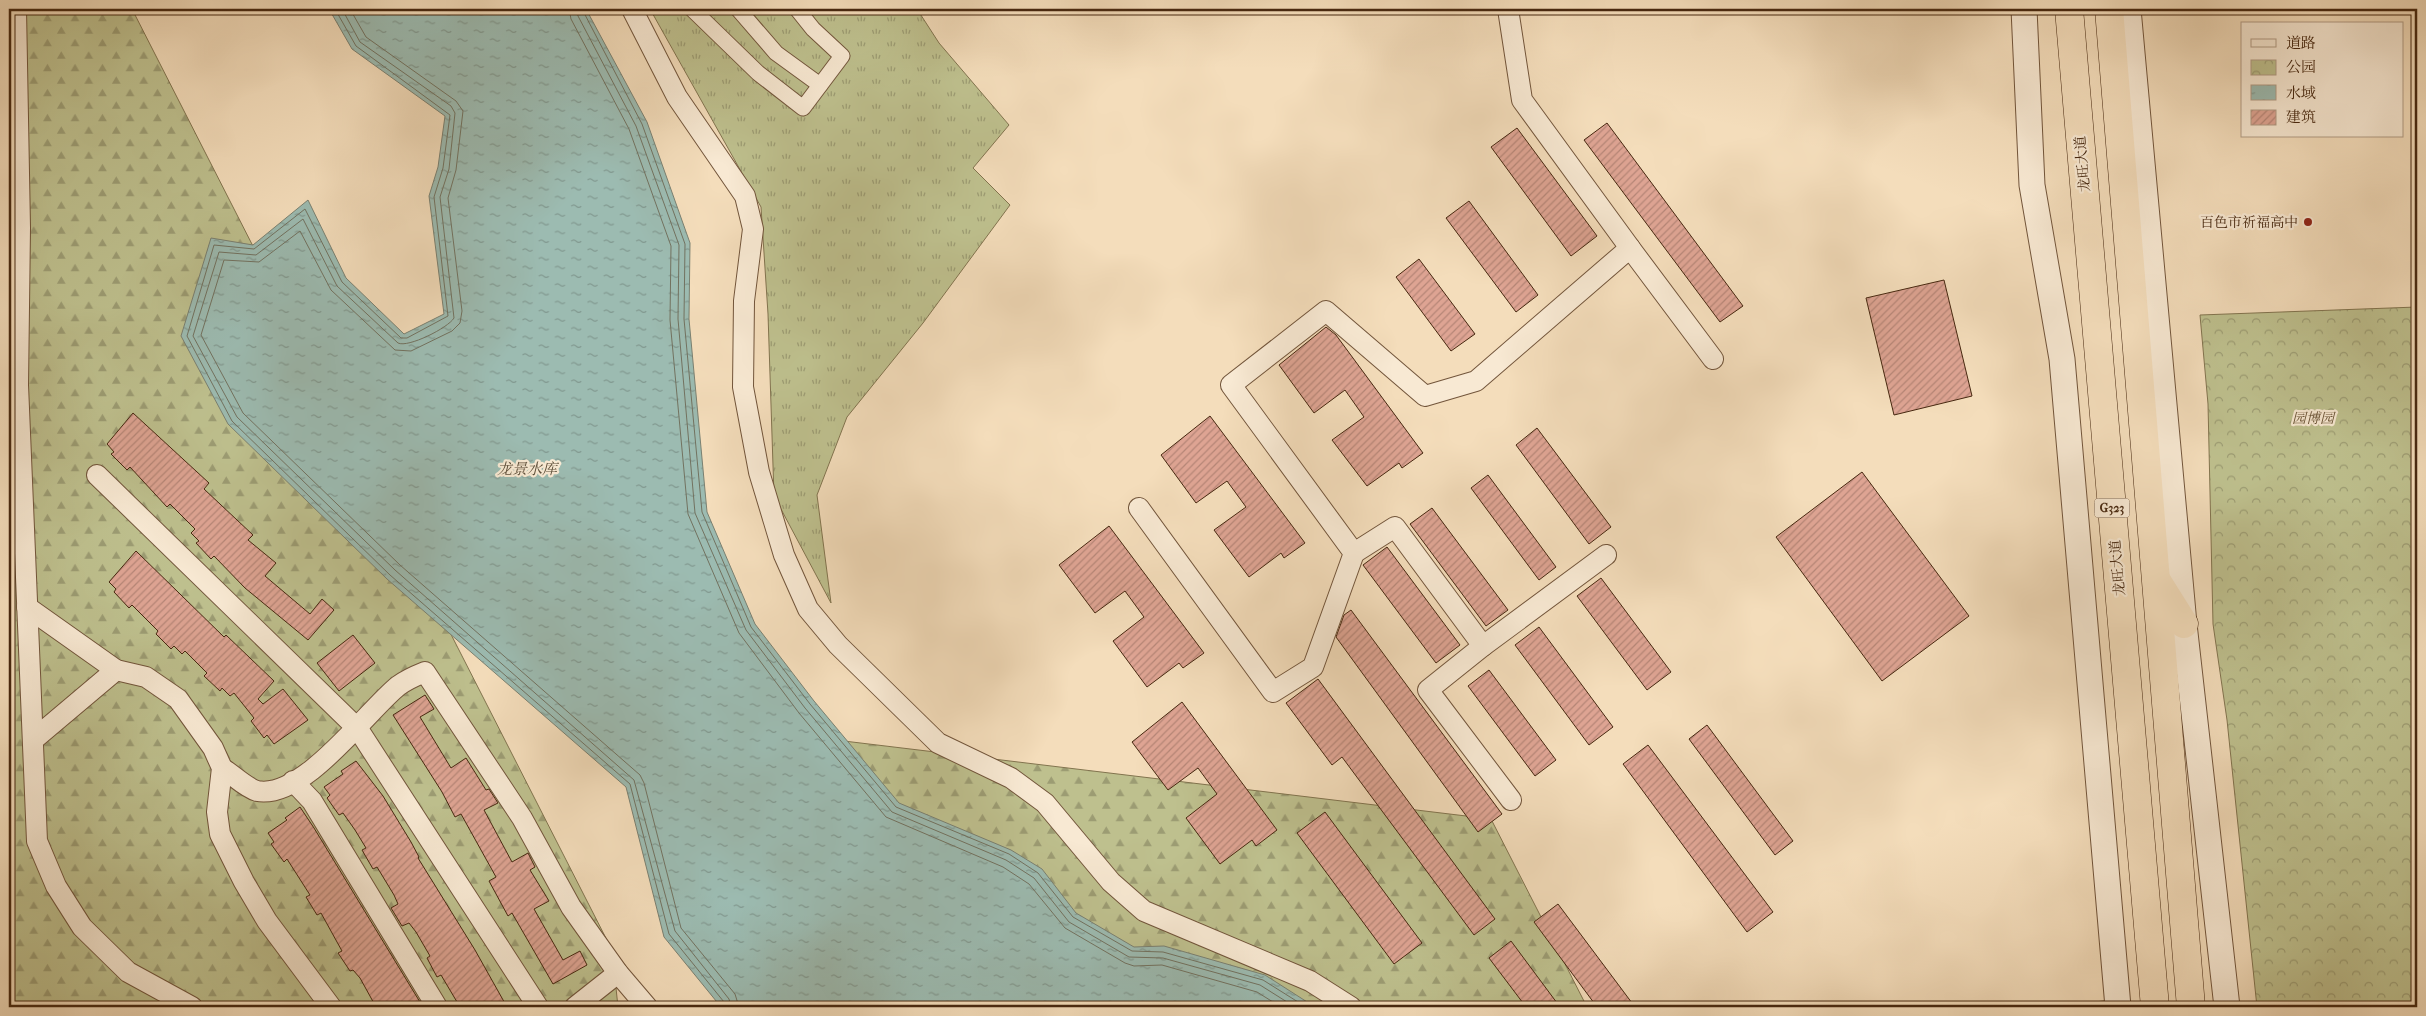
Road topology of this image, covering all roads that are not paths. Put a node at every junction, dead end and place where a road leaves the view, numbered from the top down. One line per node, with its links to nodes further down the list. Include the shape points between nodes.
1 (16, 9): 21 (street, via 20,228 18,385)
2 (632, 9): 37 (street, via 677,96 745,196 753,229 744,301 743,387 759,472 784,555 808,609 838,644 938,743 1011,778 1045,804 1111,882 1144,911 1310,981)
3 (692, 9): 12 (street)
4 (738, 9): 11 (street)
5 (796, 9): 13 (street, via 842,56)
6 (1508, 9): 14 (street, via 1522,100)
7 (2024, 9): 38 (street, via 2032,185 2062,360)
8 (2069, 9): 39 (highway, 龙旺大道 / G323)
9 (2109, 9): 20 (highway, G323)
10 (2128, 9): 22 (street)
11 (776, 52): 12 (street); 13 (street)
12 (758, 73): 13 (street, via 803,108)
13 (820, 85)
14 (1630, 248): 15 (street); 18 (street, via 1476,381 1426,396 1326,311 1231,385)
15 (1713, 359)
16 (97, 475): 25 (street)
17 (1139, 508): 18 (street, via 1273,692 1313,667)
18 (1354, 553): 23 (street, via 1395,527)
19 (1606, 555): 23 (street)
20 (2155, 578): 22 (highway); 40 (highway, G323)
21 (27, 607): 24 (street); 26 (street)
22 (2184, 624): 41 (street)
23 (1483, 646): 29 (street, via 1428,690)
24 (116, 670): 26 (street); 27 (street, via 146,677 178,698 213,748)
25 (358, 729): 28 (street, via 316,766); 30 (street, via 397,687 425,672 522,818 571,907); 34 (street)
26 (33, 740): 31 (street, via 37,842 56,886 82,927 128,972)
27 (222, 768): 28 (street, via 255,790 269,792); 32 (street, via 217,812 220,834 267,921)
28 (293, 781): 33 (street, via 312,801)
29 (1511, 800)
30 (618, 973): 35 (street); 36 (street)
31 (192, 1007)
32 (331, 1007)
33 (437, 1007)
34 (538, 1007)
35 (574, 1007)
36 (647, 1007)
37 (1351, 1007)
38 (2118, 1007)
39 (2155, 1007)
40 (2191, 1007)
41 (2227, 1007)

